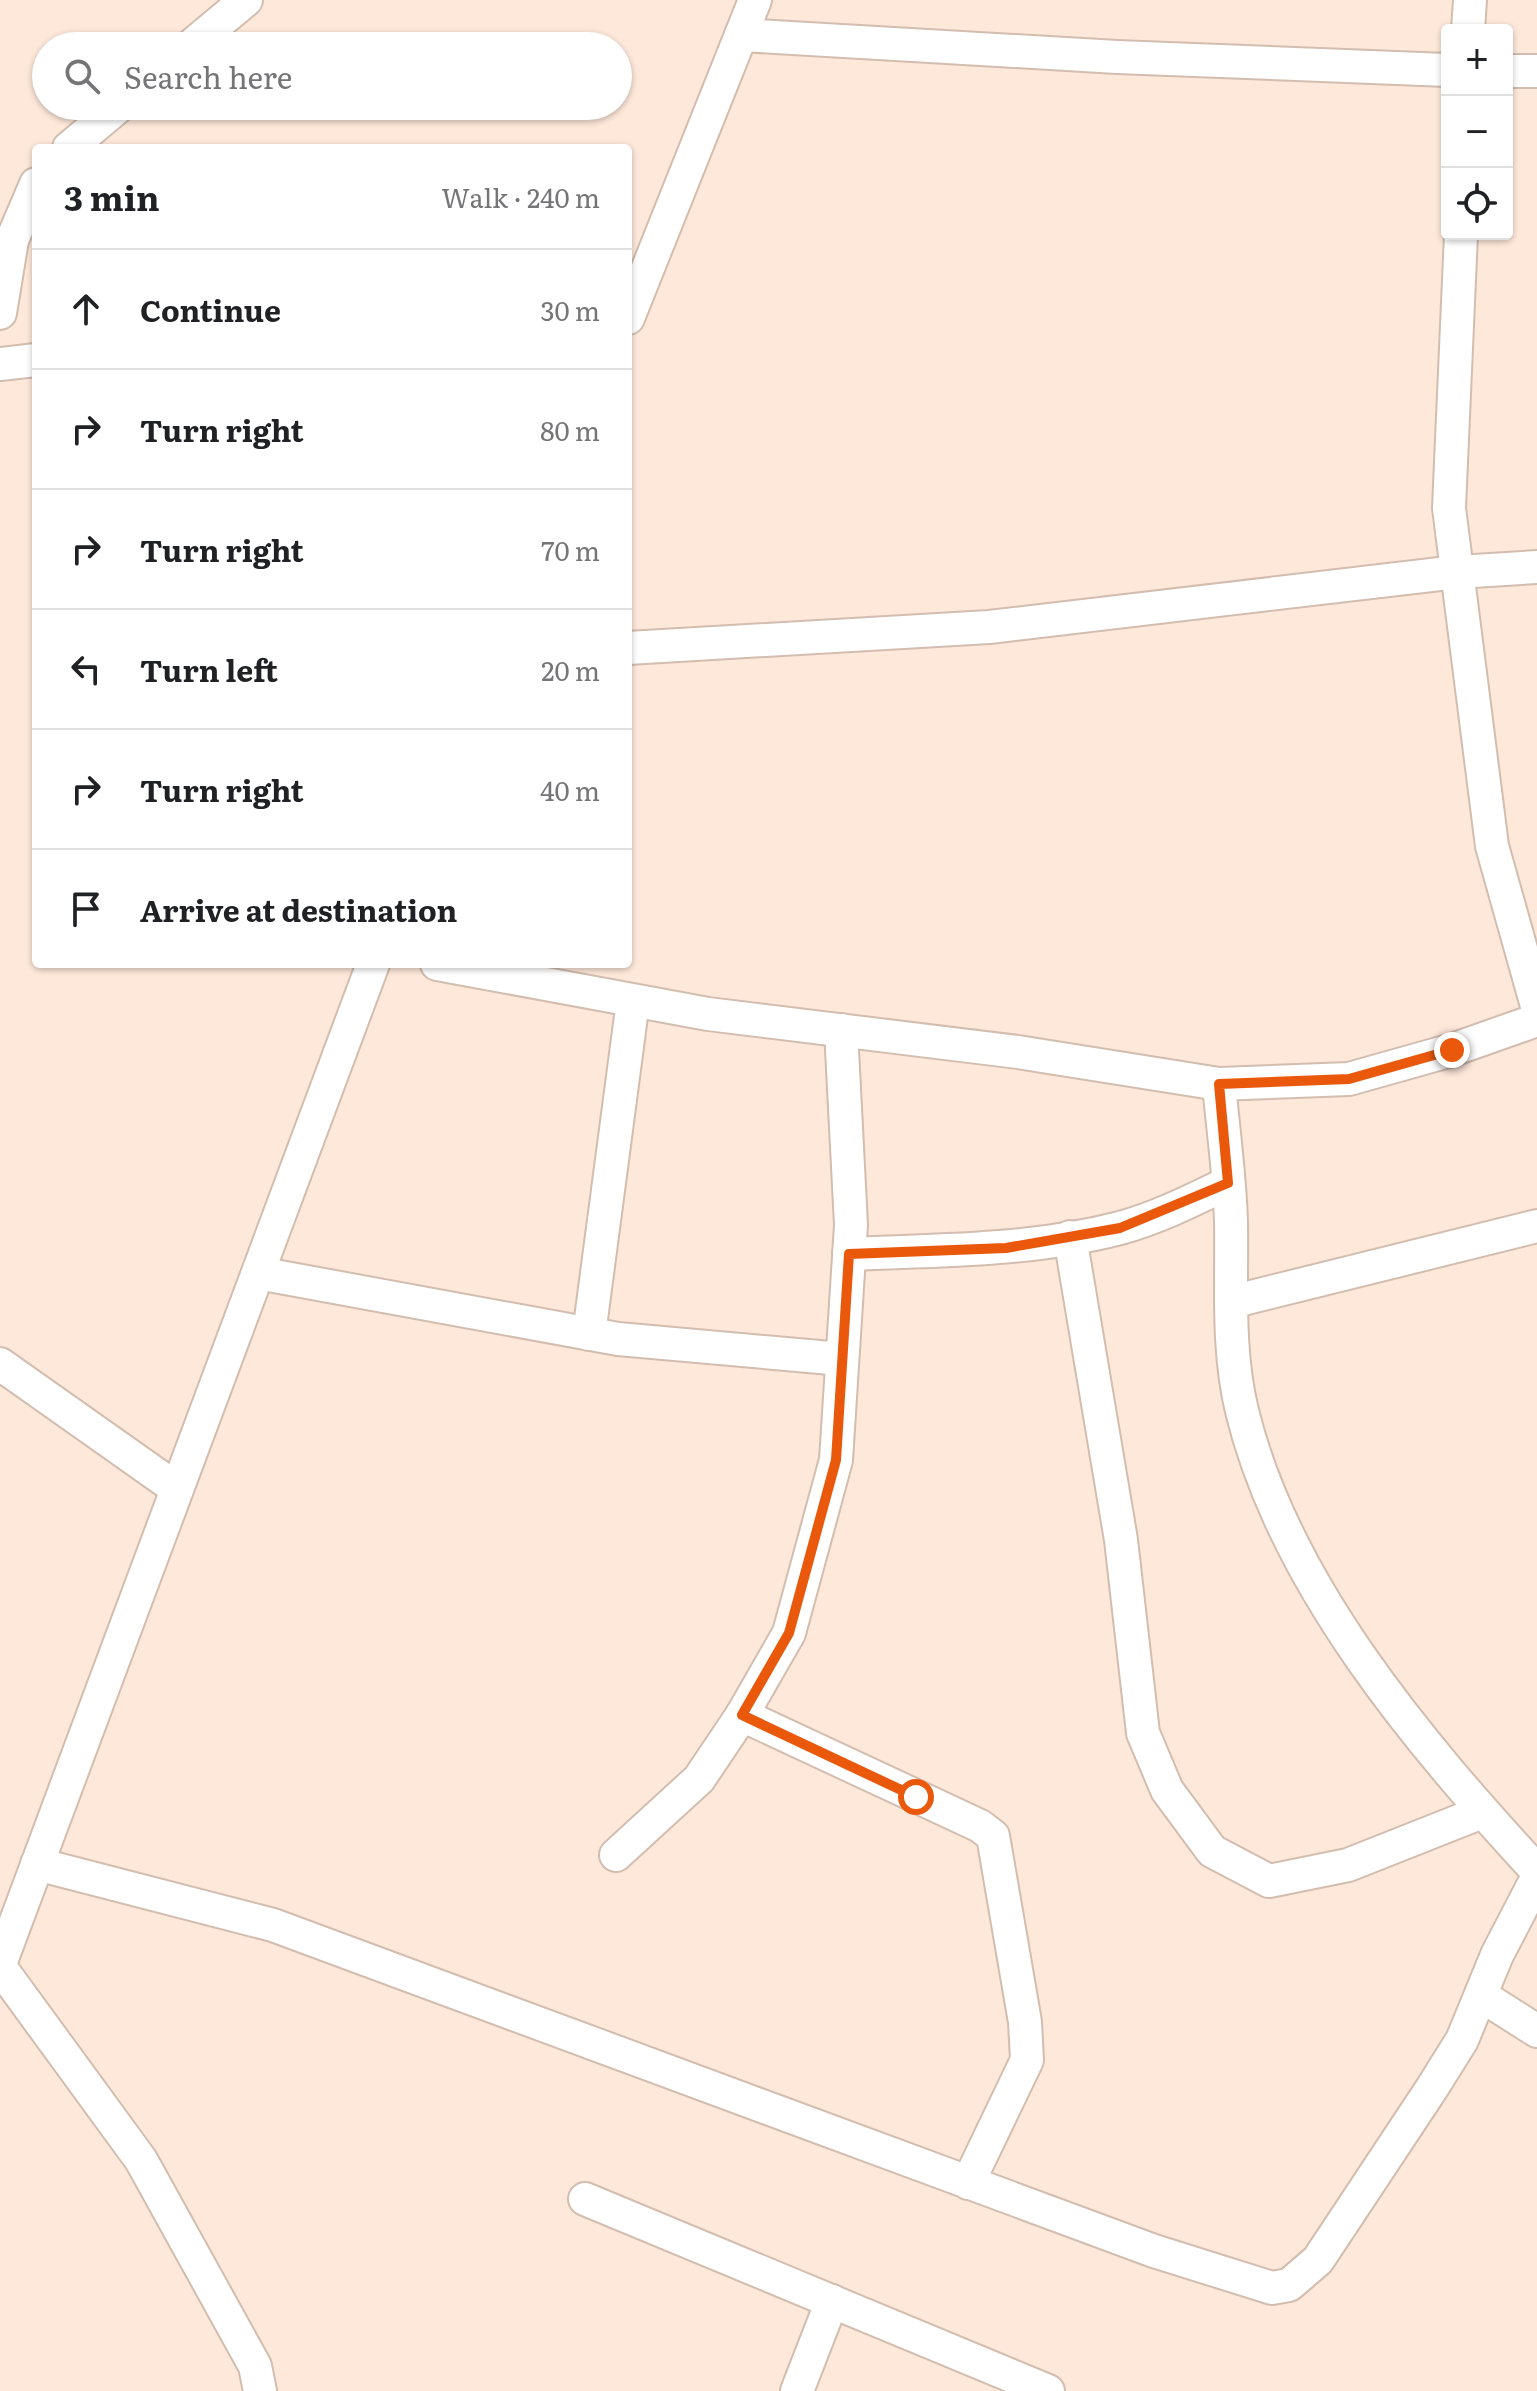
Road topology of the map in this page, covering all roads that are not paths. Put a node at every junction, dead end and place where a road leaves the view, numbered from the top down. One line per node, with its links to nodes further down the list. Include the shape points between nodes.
1 (246, 0): 5 (street)
2 (755, 0): 6 (street)
3 (1470, 0): 4 (street)
4 (1468, 24)
5 (208, 32)
6 (741, 35): 7 (street); 14 (street)
7 (1441, 70)
8 (1513, 71): 9 (street)
9 (1537, 71)
10 (102, 120): 11 (street)
11 (74, 144)
12 (32, 193): 15 (street, via 12,240)
13 (1461, 240): 19 (street, via 1449,508)
14 (632, 307)
15 (0, 313)
16 (32, 360): 17 (street)
17 (0, 364)
18 (1537, 567): 19 (street)
19 (1457, 572): 20 (street, via 989,627); 24 (street, via 1492,846)
20 (632, 648)
21 (372, 968): 32 (street)
22 (458, 968): 23 (street)
23 (633, 1001): 26 (street); 34 (street)
24 (1537, 1006)
25 (1537, 1020): 27 (street, via 1349,1079)
26 (841, 1030): 27 (street); 31 (street)
27 (1219, 1084): 28 (street)
28 (1228, 1183): 30 (street, via 1120,1228); 33 (street)
29 (1537, 1226): 33 (street)
30 (1070, 1237): 31 (street, via 1006,1248); 39 (street, via 1121,1540 1143,1733 1167,1790 1212,1851 1269,1881 1348,1865)
31 (849, 1254): 35 (street)
32 (258, 1273): 34 (street); 37 (street)
33 (1231, 1302): 39 (street, via 1242,1410 1272,1499 1304,1567 1434,1756)
34 (589, 1334): 35 (street)
35 (842, 1359): 38 (street, via 836,1460 789,1633)
36 (0, 1364): 37 (street)
37 (177, 1489): 41 (street)
38 (742, 1715): 40 (street, via 699,1779); 47 (street, via 993,1836 1027,2060)
39 (1482, 1812): 42 (street)
40 (616, 1855)
41 (37, 1864): 44 (street); 47 (street, via 273,1925)
42 (1537, 1871)
43 (1537, 1878): 45 (street)
44 (0, 1965): 50 (street, via 141,2160 255,2366)
45 (1482, 1996): 46 (street); 47 (street, via 1440,2076 1318,2260 1289,2285 1253,2284)
46 (1537, 2031)
47 (968, 2183)
48 (585, 2199): 49 (street)
49 (832, 2301): 51 (street); 52 (street)
50 (260, 2391)
51 (797, 2391)
52 (1048, 2391)

